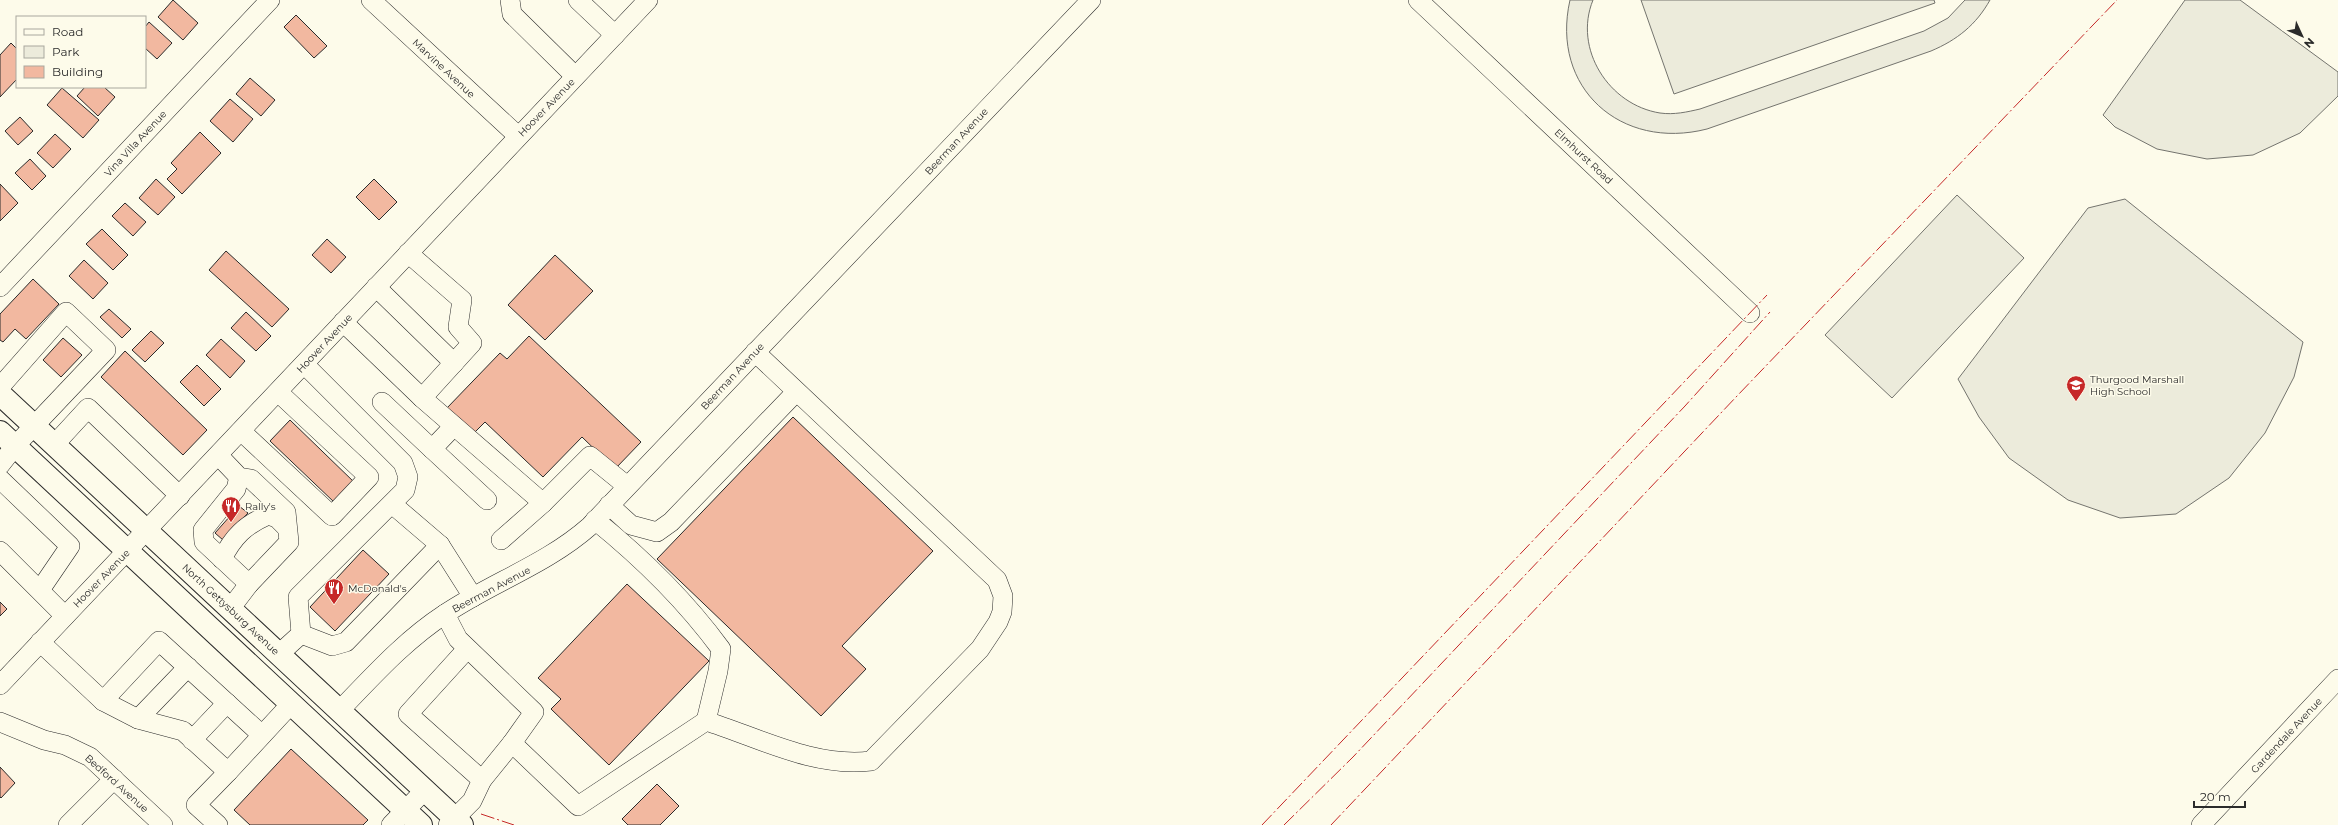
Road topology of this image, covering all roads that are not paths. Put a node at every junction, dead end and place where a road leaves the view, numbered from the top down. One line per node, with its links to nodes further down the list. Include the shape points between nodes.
1 (270, 0): 12 (street, Vina Villa Avenue)
2 (370, 0): 10 (street, Marvine Avenue)
3 (510, 0): 9 (street, via 512,14)
4 (578, 0): 8 (street)
5 (648, 0): 8 (street, Hoover Avenue)
6 (1091, 0): 16 (street, Beerman Avenue)
7 (1421, 1): 14 (street, Elmhurst Road)
8 (615, 35): 9 (street, Hoover Avenue)
9 (575, 76): 10 (street, Hoover Avenue)
10 (518, 136): 11 (street, Hoover Avenue)
11 (408, 253): 13 (street, Hoover Avenue); 17 (street, via 462,300 458,327 472,343)
12 (0, 287)
13 (376, 287): 15 (street, Hoover Avenue); 17 (street)
14 (1750, 313)
15 (343, 322): 18 (street, Hoover Avenue); 23 (street)
16 (755, 352): 21 (street); 35 (street, Beerman Avenue)
17 (454, 363): 23 (street)
18 (304, 364): 20 (street, Hoover Avenue); 39 (street, via 403,463 408,477 405,490)
19 (0, 387): 25 (street, via 66,312 106,350)
20 (278, 392): 27 (street, Hoover Avenue); 27 (street, via 369,477 332,516)
21 (796, 392): 40 (street, via 671,522 657,532 631,524); 67 (street, via 997,580 1003,596 1002,612 980,649 871,761 851,763 808,756)
22 (0, 394): 25 (main road, North Gettysburg Avenue)
23 (422, 398): 26 (street)
24 (382, 402): 30 (street)
25 (34, 426): 28 (street); 29 (main road, North Gettysburg Avenue)
26 (454, 426): 30 (street); 38 (street)
27 (241, 431): 31 (street, Hoover Avenue)
28 (8, 439): 32 (street); 46 (main road)
29 (54, 445): 36 (street, via 88,408); 43 (main road, North Gettysburg Avenue)
30 (432, 449): 37 (street)
31 (218, 455): 33 (street); 36 (street, Hoover Avenue)
32 (0, 465)
33 (239, 477): 42 (street, via 251,479 286,512); 48 (street, via 236,489 203,530 204,542)
34 (0, 479): 50 (street, via 70,546)
35 (627, 486): 38 (street, via 590,456); 40 (street, Beerman Avenue)
36 (180, 496): 43 (street, Hoover Avenue)
37 (487, 500)
38 (543, 503): 44 (street)
39 (392, 504): 45 (street); 55 (street, via 298,597)
40 (609, 505): 41 (street, Beerman Avenue)
41 (595, 520): 51 (street, Beerman Avenue, via 560,550); 67 (street, via 641,558 697,616 721,649)
42 (286, 528): 48 (street, via 277,518 268,515 257,520 244,527 230,543); 49 (street, via 290,542)
43 (147, 532): 46 (street, Hoover Avenue); 52 (main road, North Gettysburg Avenue)
44 (501, 540)
45 (440, 545): 51 (street); 55 (street, via 346,642 332,646)
46 (127, 550): 54 (street, Hoover Avenue); 64 (main road)
47 (0, 551): 50 (street)
48 (222, 559): 49 (street)
49 (249, 584): 52 (street)
50 (40, 590): 54 (street)
51 (474, 597): 53 (street, Beerman Avenue)
52 (230, 609): 58 (main road, North Gettysburg Avenue)
53 (445, 614): 57 (street, via 458,639); 65 (street, Beerman Avenue, via 397,651)
54 (65, 616): 56 (street, Hoover Avenue)
55 (301, 634): 58 (street)
56 (40, 642): 61 (street, Hoover Avenue); 62 (street)
57 (468, 649): 71 (street, via 534,712); 74 (street, via 408,714)
58 (279, 654): 65 (main road, North Gettysburg Avenue)
59 (188, 667): 62 (street, via 159,641); 63 (street); 66 (street)
60 (2338, 679): 82 (street, Gardendale Avenue)
61 (0, 685)
62 (103, 701): 66 (street)
63 (227, 703): 69 (street); 70 (street)
64 (291, 704): 69 (street); 76 (main road)
65 (340, 710): 75 (main road, North Gettysburg Avenue)
66 (138, 719): 70 (street, via 183,731)
67 (706, 721): 71 (street, via 578,806)
68 (0, 722): 73 (street, Bedford Avenue, via 78,750 90,757)
69 (262, 735): 72 (street)
70 (192, 740): 72 (street)
71 (512, 742): 74 (street)
72 (228, 772): 80 (street, via 196,805)
73 (114, 779): 78 (street); 79 (street, Bedford Avenue)
74 (482, 780): 77 (street, via 472,801)
75 (425, 790): 76 (street); 77 (main road, North Gettysburg Avenue)
76 (398, 818): 81 (main road)
77 (455, 823)
78 (68, 825)
79 (163, 825)
80 (218, 825)
81 (421, 825)
82 (2201, 825)

